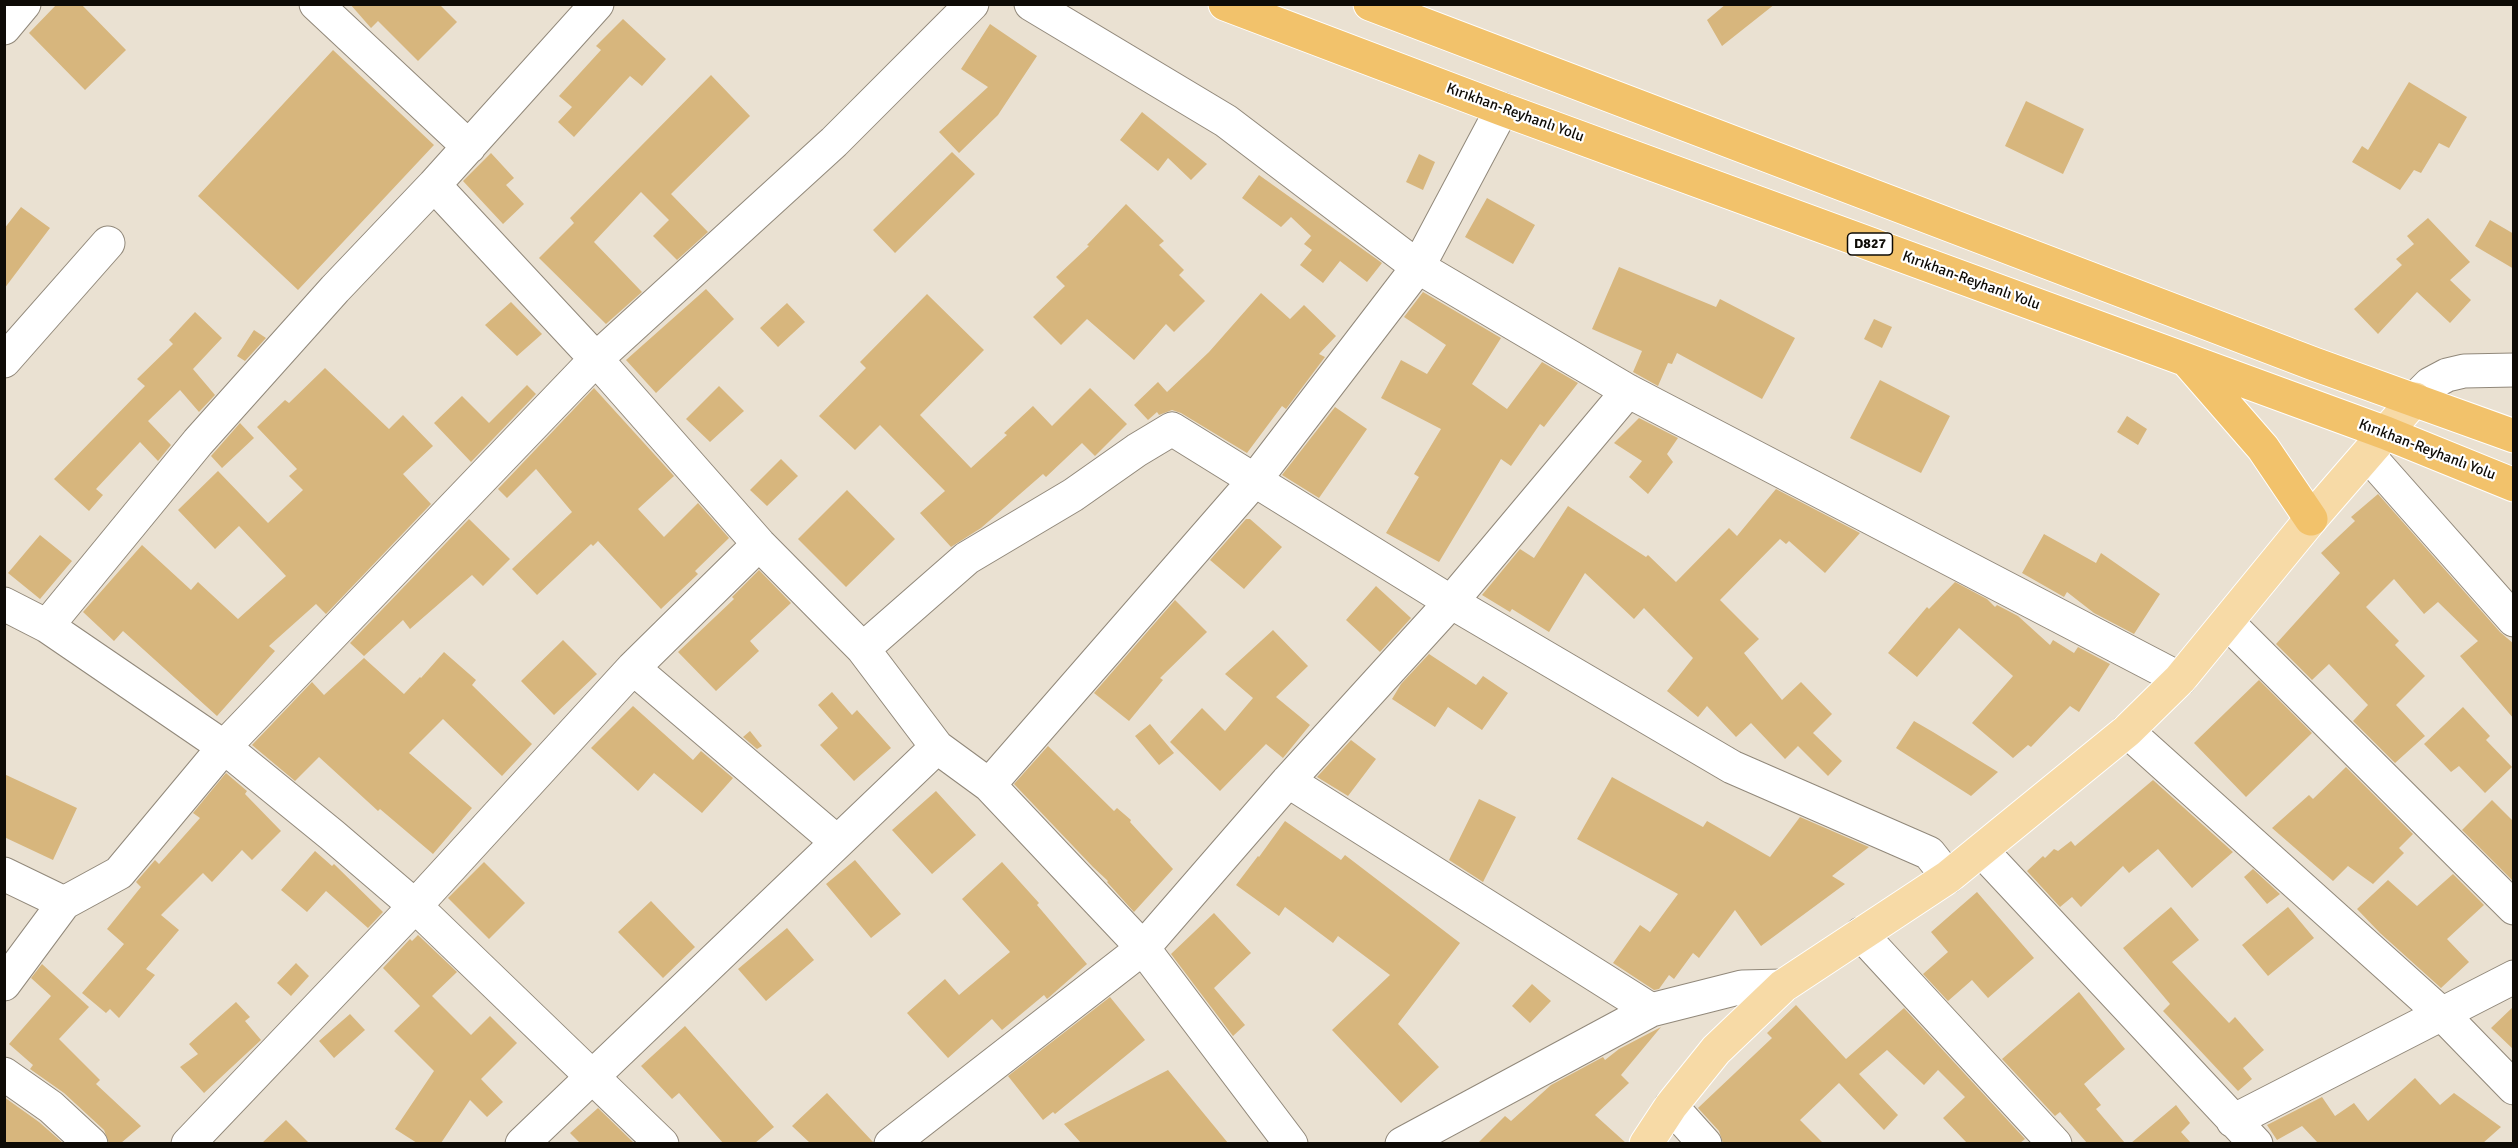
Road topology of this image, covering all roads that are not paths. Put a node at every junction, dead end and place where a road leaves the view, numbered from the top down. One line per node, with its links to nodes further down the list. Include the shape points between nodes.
1 (24, 4): 8 (street)
2 (316, 4): 10 (street)
3 (597, 4): 10 (street)
4 (972, 4): 14 (street, via 834,142)
5 (1031, 4): 13 (street, via 1226,121)
6 (1225, 4): 9 (highway, Kırıkhan-Reyhanlı Yolu / D827)
7 (1370, 4): 19 (highway)
8 (4, 28)
9 (1502, 109): 13 (street); 15 (highway, Kırıkhan-Reyhanlı Yolu / D827)
10 (469, 147): 11 (street)
11 (434, 185): 14 (street); 30 (street, via 198,442)
12 (108, 243): 16 (street)
13 (1418, 267): 18 (street); 22 (street)
14 (596, 359): 25 (street); 35 (street)
15 (2186, 360): 21 (highway, Kırıkhan-Reyhanlı Yolu / D827); 24 (highway, via 2263,448)
16 (4, 361)
17 (2514, 370): 19 (street, via 2464,370 2446,375)
18 (1628, 391): 26 (street); 33 (street)
19 (2415, 399): 20 (highway); 21 (main road)
20 (2514, 436)
21 (2377, 444): 23 (highway, Kırıkhan-Reyhanlı Yolu / D827); 24 (main road); 28 (street)
22 (1254, 481): 26 (street); 31 (street, via 1172,429 1073,495 967,558); 38 (street)
23 (2514, 484)
24 (2311, 519): 29 (main road)
25 (759, 544): 31 (street); 32 (street)
26 (1451, 602): 37 (street); 42 (street, via 1732,767 1929,853)
27 (4, 604): 30 (street)
28 (2514, 620)
29 (2228, 623): 33 (main road); 45 (street)
30 (46, 626): 35 (street)
31 (863, 649): 36 (street)
32 (633, 668): 39 (street); 44 (street)
33 (2180, 680): 34 (main road)
34 (2127, 731): 40 (main road); 52 (street)
35 (224, 747): 43 (street, via 119,873); 44 (street)
36 (937, 747): 38 (street); 39 (street)
37 (1288, 781): 47 (street); 51 (street)
38 (989, 785): 47 (street)
39 (836, 841): 54 (street)
40 (1982, 851): 42 (main road); 57 (street)
41 (4, 874): 43 (street)
42 (1948, 877): 46 (main road)
43 (64, 903): 49 (street)
44 (415, 906): 54 (street); 59 (street)
45 (2514, 908)
46 (1861, 933): 50 (main road); 67 (street)
47 (1143, 948): 62 (street); 63 (street)
48 (2514, 977): 52 (street)
49 (4, 984)
50 (1783, 986): 51 (street, via 1742,987); 56 (main road, via 1716,1050)
51 (1651, 1010): 64 (street)
52 (2443, 1015): 55 (street); 57 (street)
53 (4, 1074): 58 (street, via 51,1107)
54 (593, 1075): 60 (street); 61 (street)
55 (2514, 1088)
56 (1671, 1106): 65 (main road); 66 (street)
57 (2233, 1120): 68 (street)
58 (91, 1143)
59 (188, 1143)
60 (522, 1143)
61 (662, 1143)
62 (891, 1143)
63 (1291, 1143)
64 (1402, 1143)
65 (1646, 1143)
66 (1705, 1143)
67 (2055, 1143)
68 (2256, 1143)

